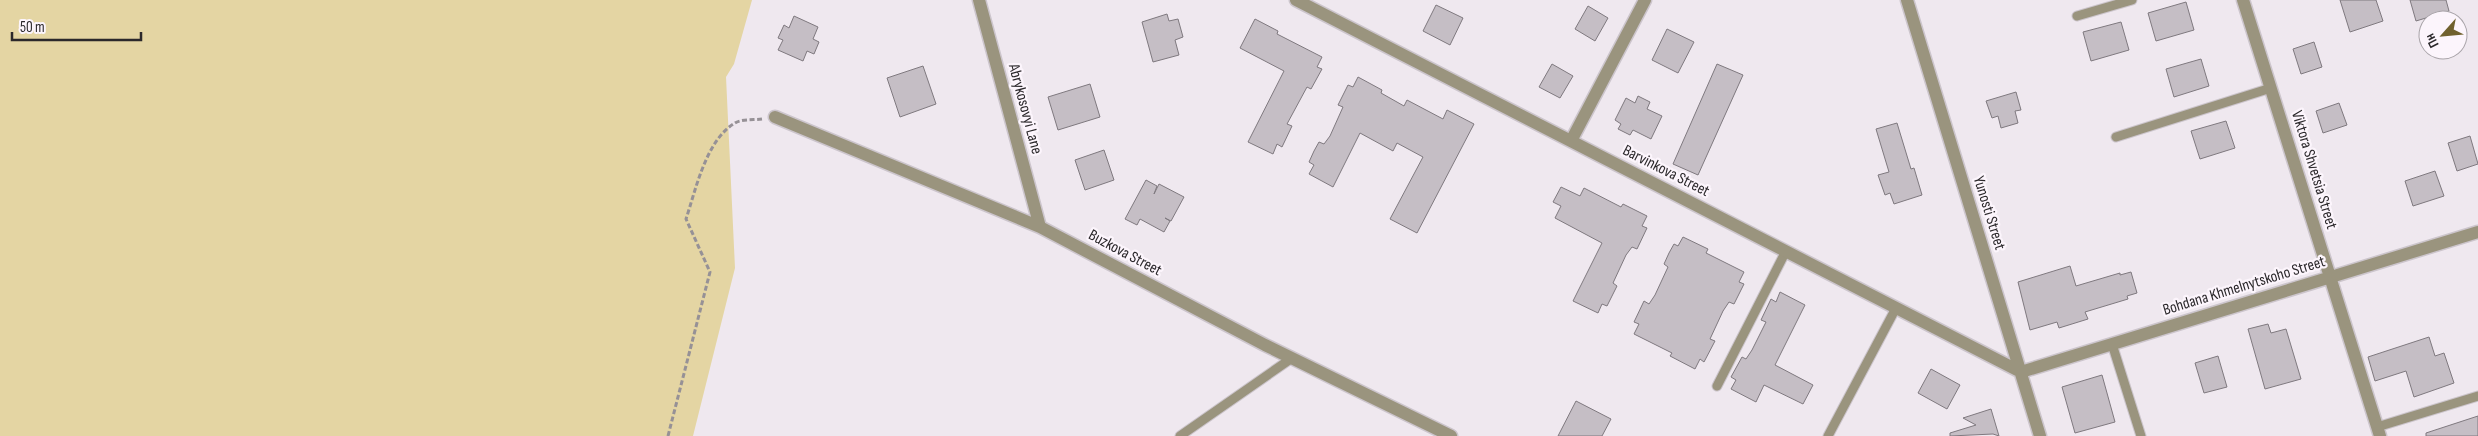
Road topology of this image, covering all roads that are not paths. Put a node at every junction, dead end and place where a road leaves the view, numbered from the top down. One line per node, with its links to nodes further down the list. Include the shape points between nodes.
1 (979, 0): 12 (street, Abrykosovyi Lane)
2 (1296, 0): 11 (street, Barvinkova Street)
3 (1645, 0): 11 (street)
4 (1908, 0): 19 (street, Yunosti Street)
5 (2132, 0): 7 (lane)
6 (2247, 1): 8 (street, Viktora Shvetsia Street)
7 (2077, 16)
8 (2271, 88): 10 (lane); 15 (street, Viktora Shvetsia Street)
9 (774, 117): 12 (street, Buzkova Street)
10 (2116, 137)
11 (1571, 141): 14 (street, Barvinkova Street)
12 (1040, 227): 18 (street, Buzkova Street)
13 (2478, 232): 15 (street, Bohdana Khmelnytskoho Street)
14 (1786, 251): 16 (street, Barvinkova Street); 20 (lane)
15 (2330, 277): 17 (street, Bohdana Khmelnytskoho Street); 22 (street, Viktora Shvetsia Street)
16 (1896, 308): 19 (street, Barvinkova Street); 25 (lane)
17 (2112, 344): 19 (street, Bohdana Khmelnytskoho Street); 27 (lane)
18 (1292, 358): 23 (lane); 24 (street, Buzkova Street)
19 (2021, 372): 26 (street, Yunosti Street)
20 (1717, 386)
21 (2478, 396): 22 (lane)
22 (2379, 432)
23 (1180, 436)
24 (1451, 436)
25 (1828, 436)
26 (2040, 436)
27 (2140, 436)

